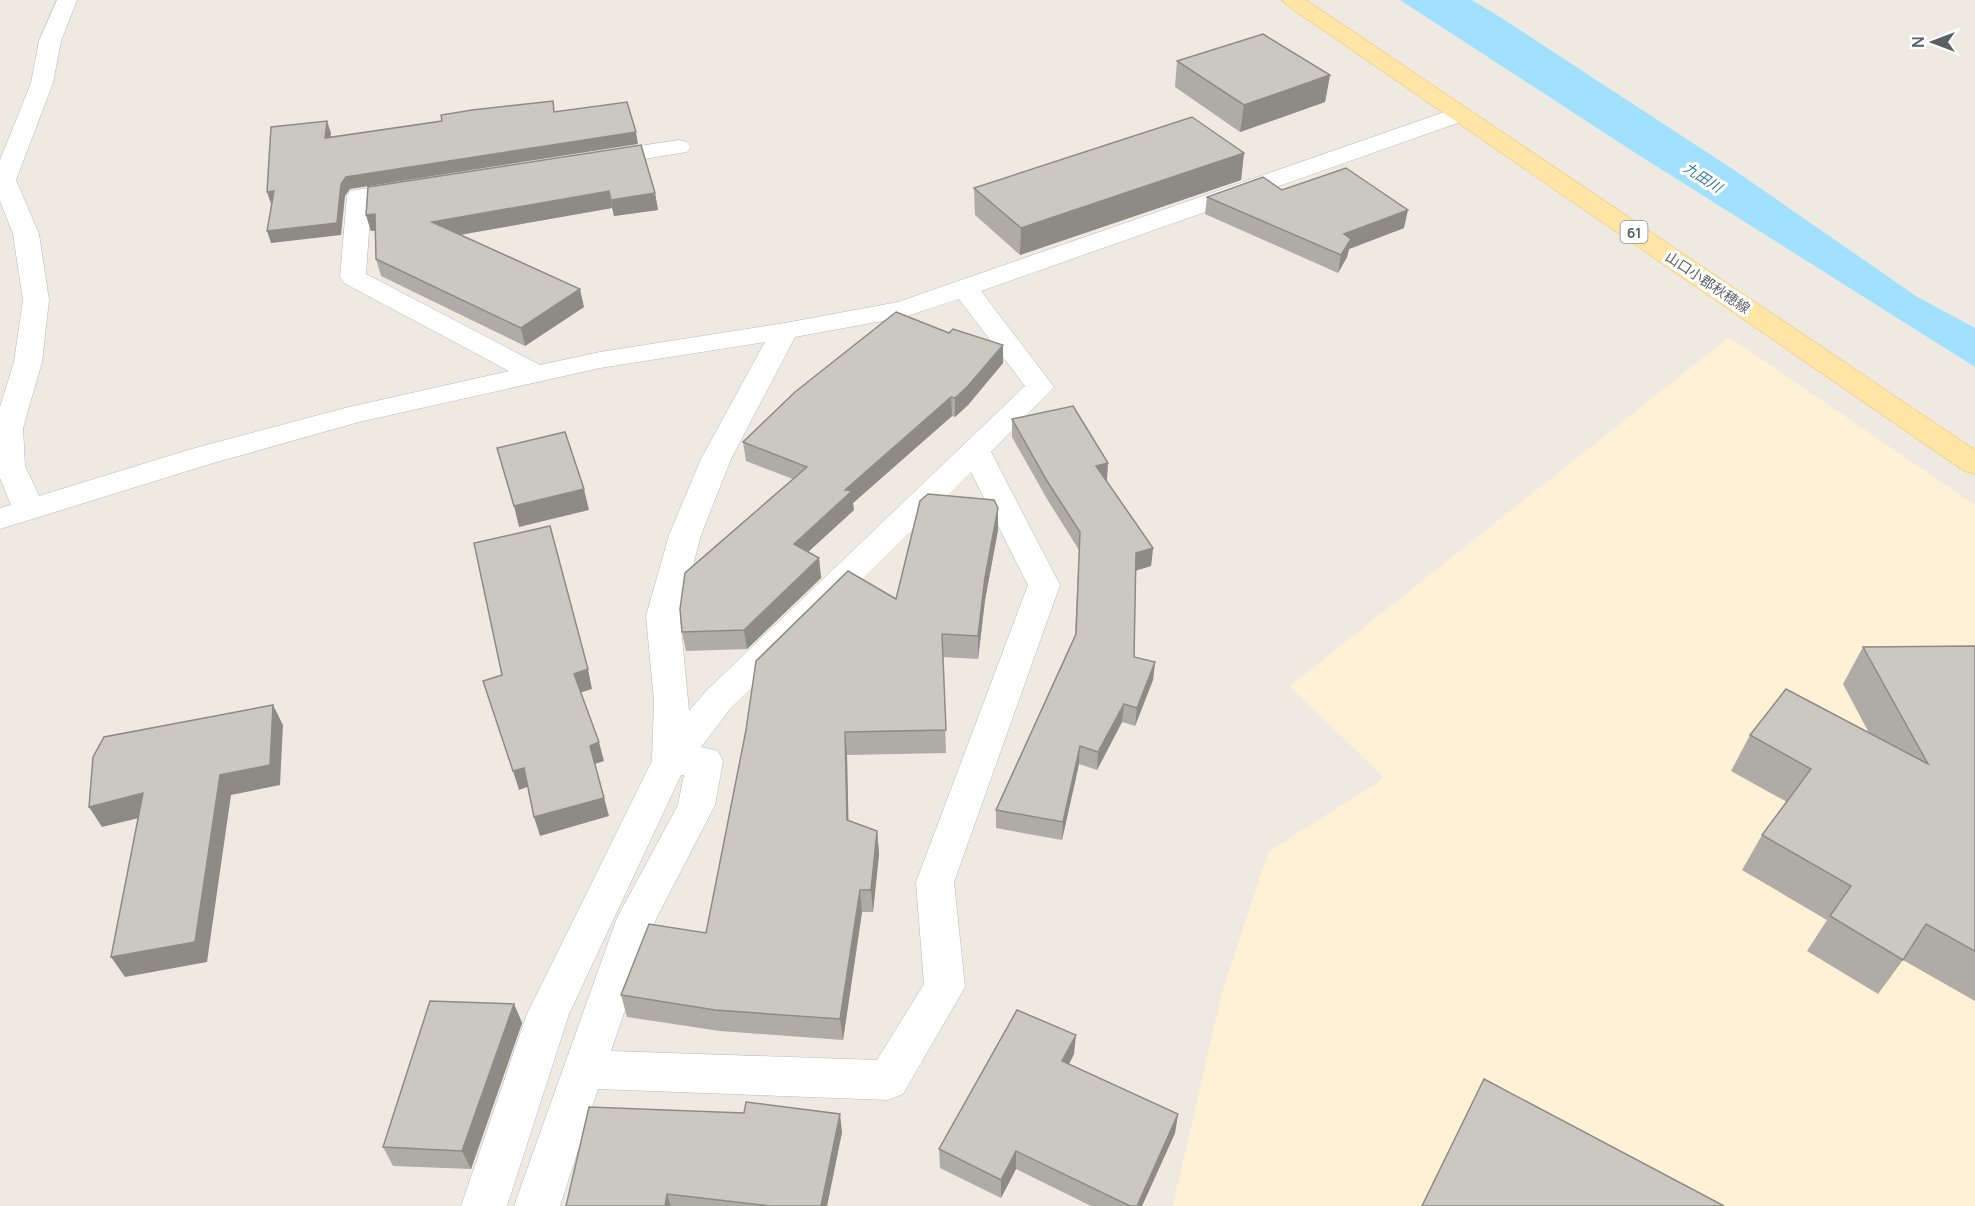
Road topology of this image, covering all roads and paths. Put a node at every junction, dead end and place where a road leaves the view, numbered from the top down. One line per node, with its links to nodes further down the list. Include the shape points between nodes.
1 (67, 0): 12 (street, via 50,41 42,82 4,180 26,234 36,300 28,362 8,428 10,466)
2 (1292, 0): 3 (main road, 山口小郡秋穂線 / 61)
3 (1461, 114): 7 (street); 11 (main road, 山口小郡秋穂線 / 61)
4 (679, 147): 5 (street)
5 (572, 163)
6 (442, 183): 9 (street, via 359,196 353,277)
7 (966, 288): 8 (street, via 904,309); 10 (street, via 1040,387)
8 (785, 331): 9 (street); 14 (street, via 716,459 685,535 663,616 672,701)
9 (534, 373): 12 (street, via 344,417)
10 (975, 450): 14 (street, via 718,700); 15 (street, via 1044,585 935,882 945,987 888,1080)
11 (1975, 464)
12 (29, 510): 13 (street)
13 (0, 519)
14 (670, 761): 15 (street, via 705,761 696,805 637,918); 16 (street, via 548,1014)
15 (583, 1069): 17 (street)
16 (484, 1206)
17 (537, 1206)

